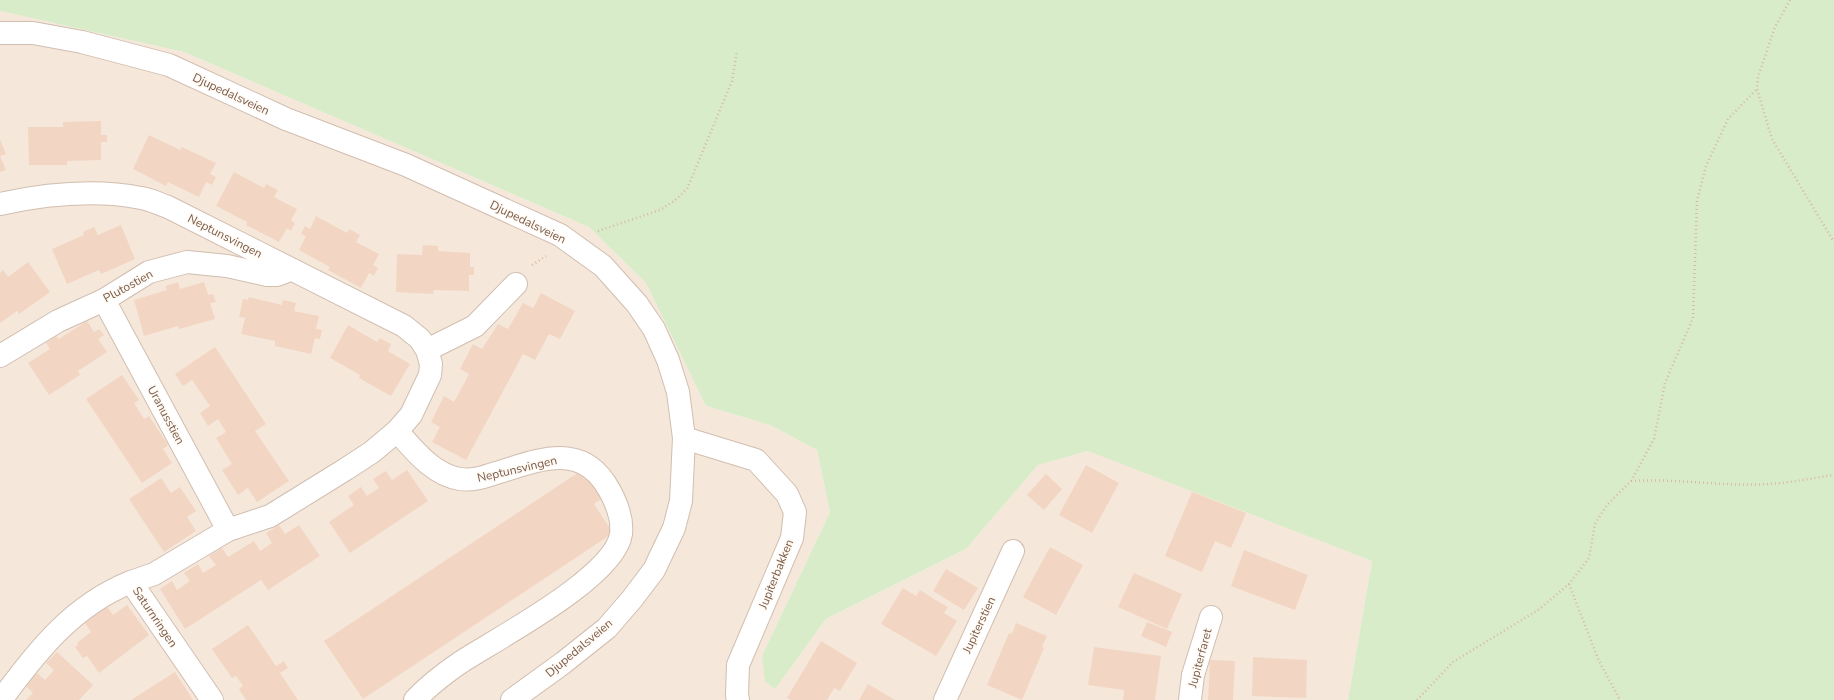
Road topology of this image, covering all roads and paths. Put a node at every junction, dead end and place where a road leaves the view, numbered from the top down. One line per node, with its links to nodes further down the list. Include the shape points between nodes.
1 (1790, 0): 4 (path, via 1775,27 1758,77)
2 (0, 33): 14 (street, Djupedalsveien, via 33,33 82,42 170,66 286,119 406,165 560,235 603,266 629,294 654,329 668,360 678,392)
3 (737, 52): 6 (path, via 732,81 687,189 660,210)
4 (1757, 88): 7 (path, via 1772,139); 16 (path, via 1728,119 1706,166 1697,201 1693,318 1665,383 1654,438)
5 (0, 204): 8 (street, Neptunsvingen, via 71,194 142,198 168,207)
6 (598, 231)
7 (1834, 242)
8 (290, 270): 10 (street, Plutostien, via 277,275 267,275 227,266 187,262 149,272); 11 (street, Neptunsvingen, via 404,326 420,339)
9 (516, 284): 11 (street, via 475,326)
10 (104, 300): 12 (street, Plutostien, via 58,321); 17 (street, Uranusstien)
11 (427, 350): 13 (street, Neptunsvingen, via 431,364 430,375 411,415)
12 (0, 356)
13 (397, 431): 17 (street, via 372,452 270,516); 24 (street, Neptunsvingen, via 430,465 461,480 478,479 554,458 573,458 587,464 604,483 617,506 621,520 621,535 611,557 575,590 460,663 424,690)
14 (684, 438): 25 (street, Djupedalsveien, via 680,501 674,528 654,570 606,628 564,664); 26 (street, Jupiterbakken, via 756,460 787,494 795,512 792,538 738,665)
15 (1834, 474): 16 (path, via 1768,484 1700,484 1654,479)
16 (1631, 481): 20 (path, via 1607,505 1595,524 1590,558)
17 (228, 530): 19 (street, via 154,574)
18 (1013, 551): 27 (street, Jupiterstien)
19 (131, 582): 22 (street, Saturnringen, via 109,591 72,616); 23 (street, Saturnringen)
20 (1569, 584): 29 (path, via 1538,610 1452,662); 30 (path, via 1599,661)
21 (1211, 617): 28 (street, Jupiterfaret, via 1193,675)
22 (1, 700)
23 (212, 700)
24 (415, 700)
25 (512, 700)
26 (738, 700)
27 (945, 700)
28 (1190, 700)
29 (1417, 700)
30 (1620, 700)

